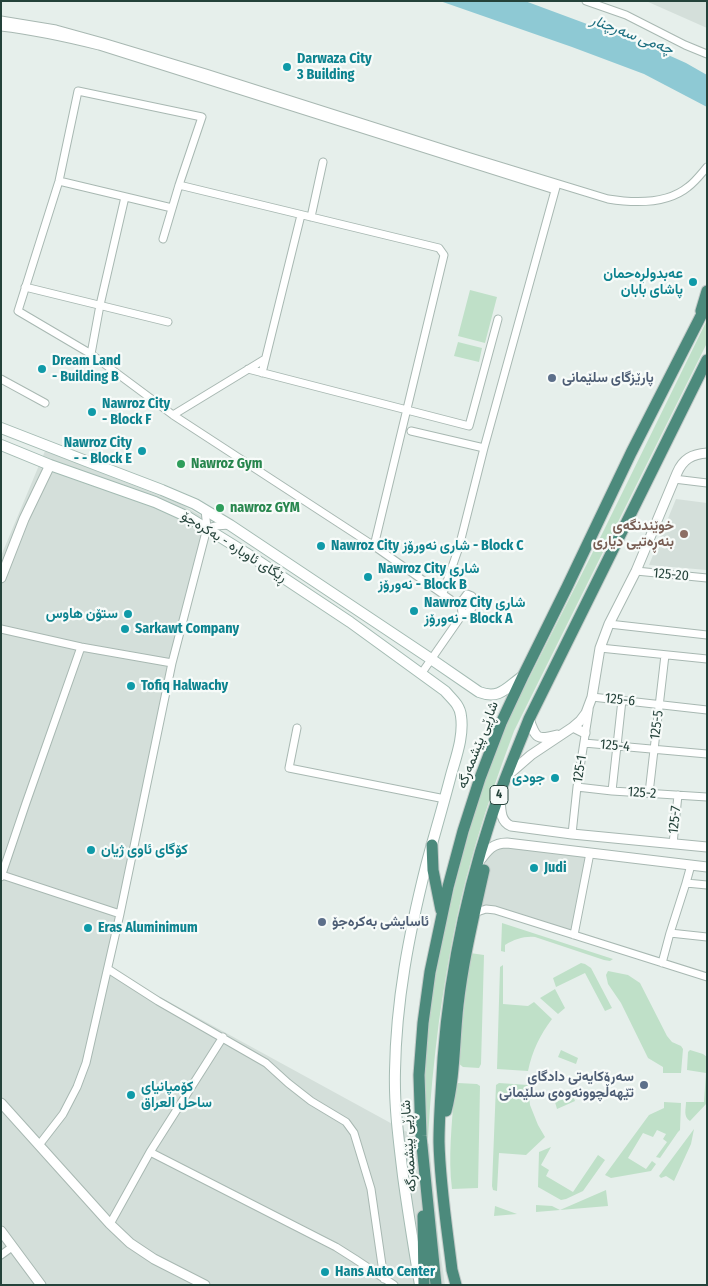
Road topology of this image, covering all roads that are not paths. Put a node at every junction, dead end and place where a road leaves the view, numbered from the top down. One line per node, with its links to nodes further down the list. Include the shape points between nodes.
1 (586, 1): 4 (street, via 626,15)
2 (1, 20): 9 (street, via 56,29 103,42)
3 (1, 27): 9 (street, via 99,46)
4 (707, 54)
5 (323, 162): 13 (street)
6 (707, 167): 9 (street, via 684,190 653,200 619,201)
7 (59, 181): 8 (street, via 78,91 202,117); 10 (street); 15 (street)
8 (179, 185): 11 (street); 12 (street)
9 (556, 187): 34 (street)
10 (125, 197): 11 (street); 18 (street)
11 (172, 208): 14 (street)
12 (301, 215): 13 (street); 23 (street)
13 (311, 217): 29 (street, via 439,248 444,256)
14 (163, 239)
15 (25, 287): 18 (street); 22 (street, via 18,311)
16 (707, 291): 21 (highway)
17 (707, 304): 21 (highway, شاڕێی پێشمەرگە / 4)
18 (100, 305): 20 (street); 22 (street)
19 (498, 319): 29 (street, via 470,426)
20 (168, 322)
21 (696, 324): 63 (highway, شاڕێی پێشمەرگە / 4)
22 (91, 354): 30 (street)
23 (266, 359): 25 (street); 26 (street)
24 (707, 360): 68 (highway, 4)
25 (248, 369): 26 (street); 30 (street)
26 (262, 373): 29 (street)
27 (1, 379): 28 (street)
28 (44, 403)
29 (406, 411): 45 (street)
30 (173, 415): 45 (street)
31 (1, 428): 39 (main road)
32 (411, 431): 34 (street)
33 (1, 445): 36 (main road, ڕێگای ئاوبارە - بەکرەجۆ)
34 (484, 448): 49 (street, via 459,547)
35 (707, 453): 37 (street, via 687,459)
36 (50, 465): 41 (main road, ڕێگای ئاوبارە - بەکرەجۆ); 47 (street)
37 (674, 479): 38 (street); 46 (street)
38 (707, 483)
39 (194, 504): 40 (main road); 41 (main road)
40 (205, 510): 42 (main road); 43 (street)
41 (188, 517): 43 (main road, ڕێگای ئاوبارە - بەکرەجۆ)
42 (233, 527): 43 (street); 44 (main road); 59 (main road)
43 (207, 528): 44 (main road, ڕێگای ئاوبارە - بەکرەجۆ); 61 (street)
44 (228, 541): 62 (main road, ڕێگای ئاوبارە - بەکرەجۆ, via 350,622)
45 (374, 546): 49 (street)
46 (636, 571): 48 (street, 125-20); 52 (street)
47 (1, 578)
48 (707, 578)
49 (443, 593): 50 (street)
50 (461, 605): 51 (street); 51 (street, via 462,600 470,595 472,608)
51 (462, 615): 59 (street)
52 (609, 624): 55 (street); 57 (street)
53 (707, 629): 55 (street)
54 (1, 630): 56 (street)
55 (706, 635)
56 (81, 647): 61 (street); 97 (street)
57 (600, 648): 58 (street); 65 (street)
58 (665, 656): 60 (street); 66 (street, 125-5)
59 (431, 659): 62 (street); 63 (main road, via 474,690 488,695 503,692)
60 (707, 659)
61 (172, 663): 101 (street)
62 (421, 674): 84 (main road, ڕێگای ئاوبارە - بەکرەجۆ, via 455,701 462,722 460,743)
63 (523, 676): 102 (highway, شاڕێی پێشمەرگە / 4, via 501,723 462,831)
64 (622, 700): 65 (street, 125-6); 66 (street, 125-6); 74 (street)
65 (591, 701): 69 (street); 72 (street, 125-1)
66 (660, 705): 67 (street, 125-6); 75 (street, 125-5)
67 (707, 710)
68 (530, 719): 71 (street, via 533,732 541,738); 77 (highway, 4)
69 (573, 727): 71 (street); 72 (street)
70 (297, 728): 84 (street, via 289,768)
71 (565, 732): 77 (street, via 531,755)
72 (585, 733): 73 (street, 125-1)
73 (584, 743): 74 (street, 125-4); 78 (street, 125-1)
74 (617, 746): 75 (street, 125-4); 79 (street)
75 (654, 750): 76 (street, 125-4); 80 (street, 125-5)
76 (707, 754)
77 (504, 780): 81 (highway, 4)
78 (577, 787): 79 (street, 125-2); 87 (street, 125-1)
79 (612, 791): 80 (street, 125-2)
80 (649, 794): 82 (street, 125-2)
81 (500, 795): 85 (highway, 4); 86 (street, via 503,818 508,824)
82 (678, 796): 83 (street, 125-2); 88 (street, 125-7)
83 (707, 797)
84 (445, 799): 89 (main road, ڕێگای ئاوبارە - بەکرەجۆ)
85 (492, 817): 92 (highway); 94 (highway, 4)
86 (556, 832): 87 (street); 91 (street)
87 (572, 834): 88 (street)
88 (673, 844): 90 (street)
89 (432, 845): 102 (highway); 124 (main road, ڕێگای ئاوبارە - بەکرەجۆ, via 404,966 395,1073 398,1133)
90 (707, 847)
91 (553, 848): 92 (street, via 501,843); 93 (street)
92 (488, 850): 94 (street); 100 (highway)
93 (590, 852): 95 (street); 104 (street)
94 (478, 862): 112 (highway, 4, via 449,1004)
95 (691, 865): 96 (street); 98 (street)
96 (707, 867)
97 (2, 876): 101 (street)
98 (686, 883): 99 (street); 103 (street)
99 (707, 885)
100 (474, 913): 104 (street, via 495,910); 112 (highway, via 458,1003 448,1103)
101 (120, 914): 107 (street)
102 (441, 918): 111 (highway, شاڕێی پێشمەرگە / 4, via 423,1023)
103 (670, 933): 105 (street); 106 (street)
104 (574, 935): 106 (street)
105 (707, 937)
106 (662, 963): 108 (street)
107 (108, 969): 109 (street); 113 (street, via 83,1074 63,1114)
108 (707, 977)
109 (223, 1037): 114 (street); 119 (street, via 266,1063 311,1101 346,1122 354,1133 371,1189)
110 (1, 1103): 113 (street)
111 (421, 1136): 125 (highway); 126 (highway, شاڕێی پێشمەرگە)
112 (439, 1140): 127 (highway, 4, via 440,1170)
113 (39, 1145): 115 (street)
114 (150, 1152): 115 (street); 119 (street, via 336,1247)
115 (110, 1224): 122 (street, via 154,1260)
116 (1, 1231): 118 (street)
117 (1, 1238): 118 (street)
118 (8, 1250): 120 (street); 121 (street)
119 (384, 1279): 123 (street)
120 (36, 1285)
121 (41, 1285)
122 (205, 1285)
123 (394, 1285)
124 (420, 1285)
125 (424, 1285)
126 (436, 1285)
127 (456, 1285)

